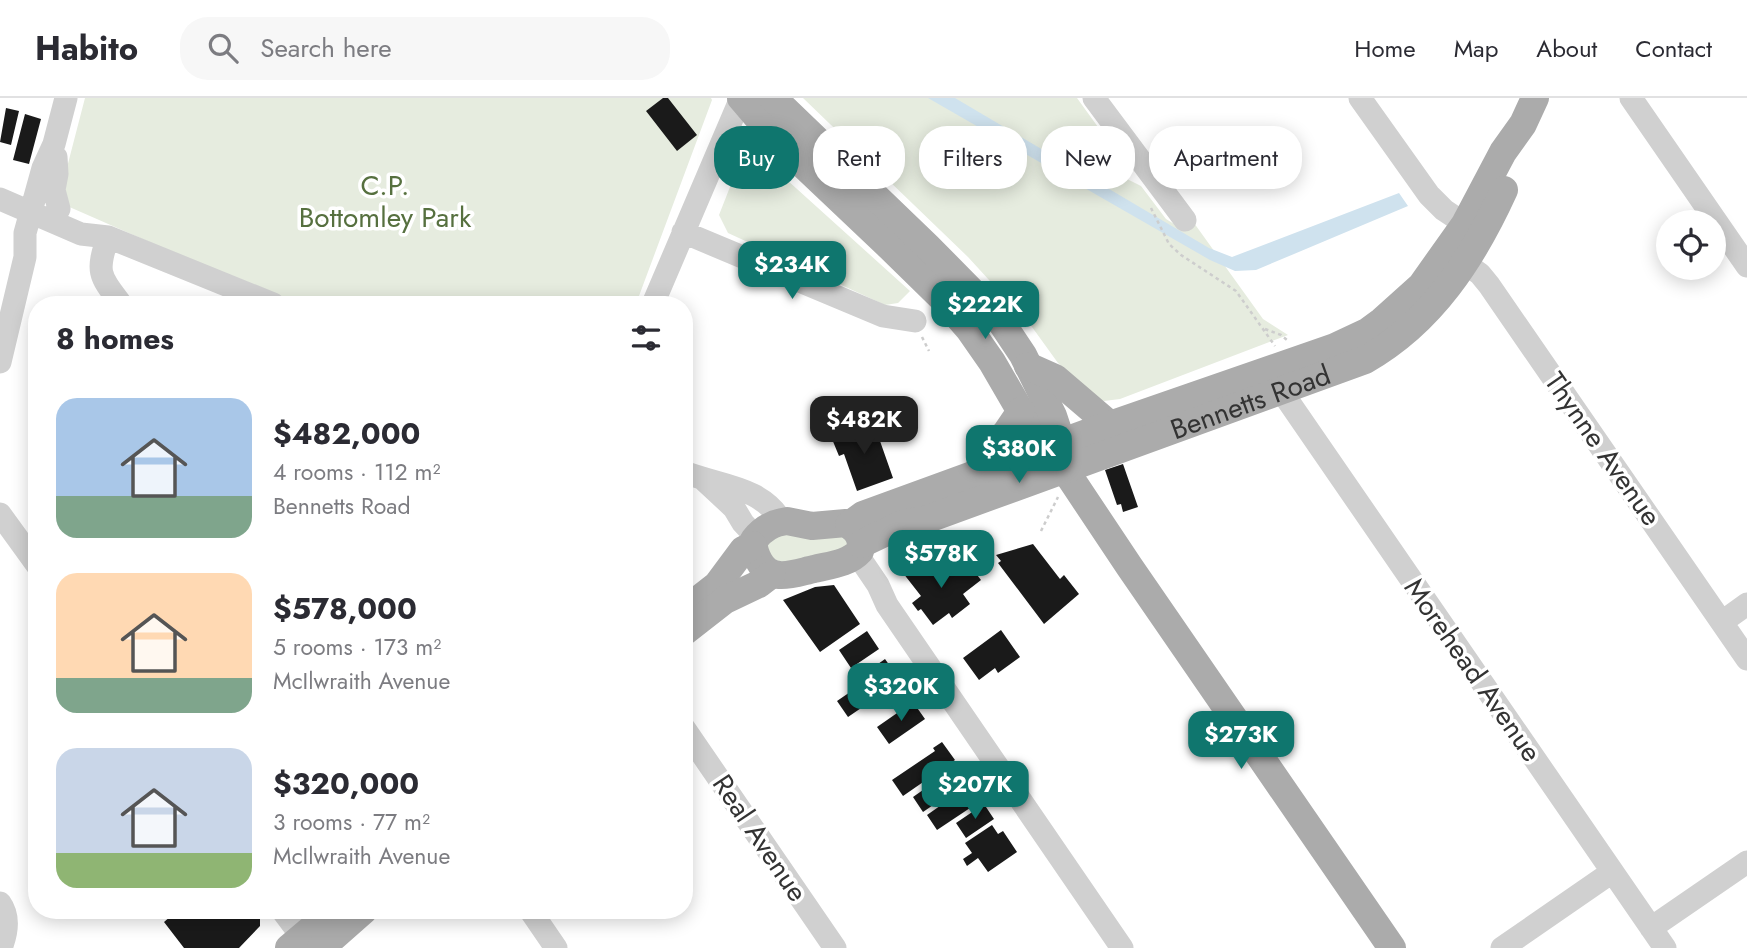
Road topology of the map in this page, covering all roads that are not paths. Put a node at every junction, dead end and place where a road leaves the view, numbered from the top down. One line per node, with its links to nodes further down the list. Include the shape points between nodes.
1 (66, 98): 10 (street, via 54,144 54,190)
2 (741, 98): 13 (street); 24 (main road, via 776,139 942,298 987,356)
3 (774, 98): 22 (main road, via 989,308)
4 (1094, 98): 11 (street, via 1133,160)
5 (1360, 98): 12 (street, via 1429,195)
6 (1535, 98): 12 (main road, Bennetts Road, via 1523,124 1517,160)
7 (1631, 98): 16 (street)
8 (0, 188): 10 (street, via 10,188)
9 (0, 199): 10 (street)
10 (44, 209): 14 (street, via 86,220); 21 (street, via 25,233 25,257)
11 (1185, 220)
12 (1474, 230): 15 (main road, Bennetts Road)
13 (683, 232): 19 (street); 20 (street, via 883,316)
14 (108, 237): 17 (street, via 100,273); 18 (street)
15 (1457, 256): 23 (main road, Bennetts Road, via 1429,309 1389,346 1366,360); 25 (main road, Bennetts Road, via 1382,321 1353,339); 37 (street, Thynne Avenue, via 1489,285)
16 (1747, 266)
17 (116, 296)
18 (253, 296)
19 (656, 296)
20 (915, 321)
21 (0, 362)
22 (1028, 366): 25 (main road, via 1055,378); 26 (main road, via 1057,425)
23 (1282, 391): 26 (main road, Bennetts Road); 42 (street, Morehead Avenue)
24 (1021, 411): 26 (main road); 27 (main road)
25 (1110, 425): 26 (main road, Bennetts Road)
26 (1058, 454): 27 (main road, Bennetts Road); 32 (main road, Bennetts Road, via 928,519 902,524); 54 (main road, via 1129,566)
27 (976, 474): 32 (main road, Bennetts Road, via 863,515)
28 (694, 476): 30 (street, via 750,493 776,511); 31 (street, via 734,508)
29 (0, 514): 33 (street)
30 (782, 522): 31 (main road, via 765,528); 32 (main road, via 839,523)
31 (755, 541): 34 (main road, via 759,561); 35 (main road, via 717,585)
32 (852, 546): 34 (main road, via 783,576); 53 (street, via 887,605)
33 (28, 553)
34 (772, 574): 38 (main road)
35 (693, 604)
36 (1747, 604): 37 (street)
37 (1722, 622): 39 (street, Thynne Avenue)
38 (693, 625)
39 (1747, 659)
40 (693, 742): 52 (street, Real Avenue)
41 (1747, 862): 48 (street)
42 (1612, 872): 48 (street, Morehead Avenue); 55 (street)
43 (0, 902): 50 (street, via 7,933)
44 (288, 919): 49 (street)
45 (326, 919): 49 (main road)
46 (349, 919): 49 (main road)
47 (536, 919): 51 (street)
48 (1651, 928): 56 (street, Morehead Avenue)
49 (304, 945)
50 (1, 948)
51 (556, 948)
52 (835, 948)
53 (1122, 948)
54 (1392, 948)
55 (1502, 948)
56 (1665, 948)

